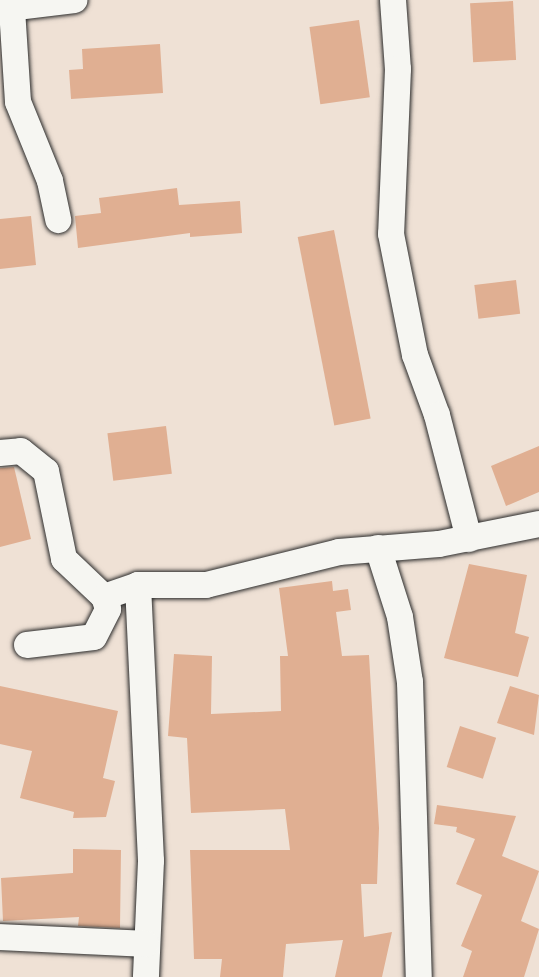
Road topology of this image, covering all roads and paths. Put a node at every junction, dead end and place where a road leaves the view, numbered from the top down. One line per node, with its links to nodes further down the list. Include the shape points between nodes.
1 (74, 0): 3 (street)
2 (393, 0): 7 (street, via 398,69 391,234 415,355 437,415)
3 (6, 9): 4 (street, via 18,102 50,181)
4 (58, 220)
5 (0, 453): 10 (street, via 21,451 46,471 64,559)
6 (539, 524): 7 (street)
7 (469, 539): 8 (street)
8 (378, 548): 9 (street, via 306,558 206,585); 15 (street, via 400,617 410,682)
9 (138, 585): 10 (street); 13 (street, via 152,861)
10 (104, 597): 11 (street, via 108,609 94,637)
11 (27, 645)
12 (0, 937): 13 (street)
13 (146, 944): 14 (street)
14 (146, 977)
15 (419, 977)

